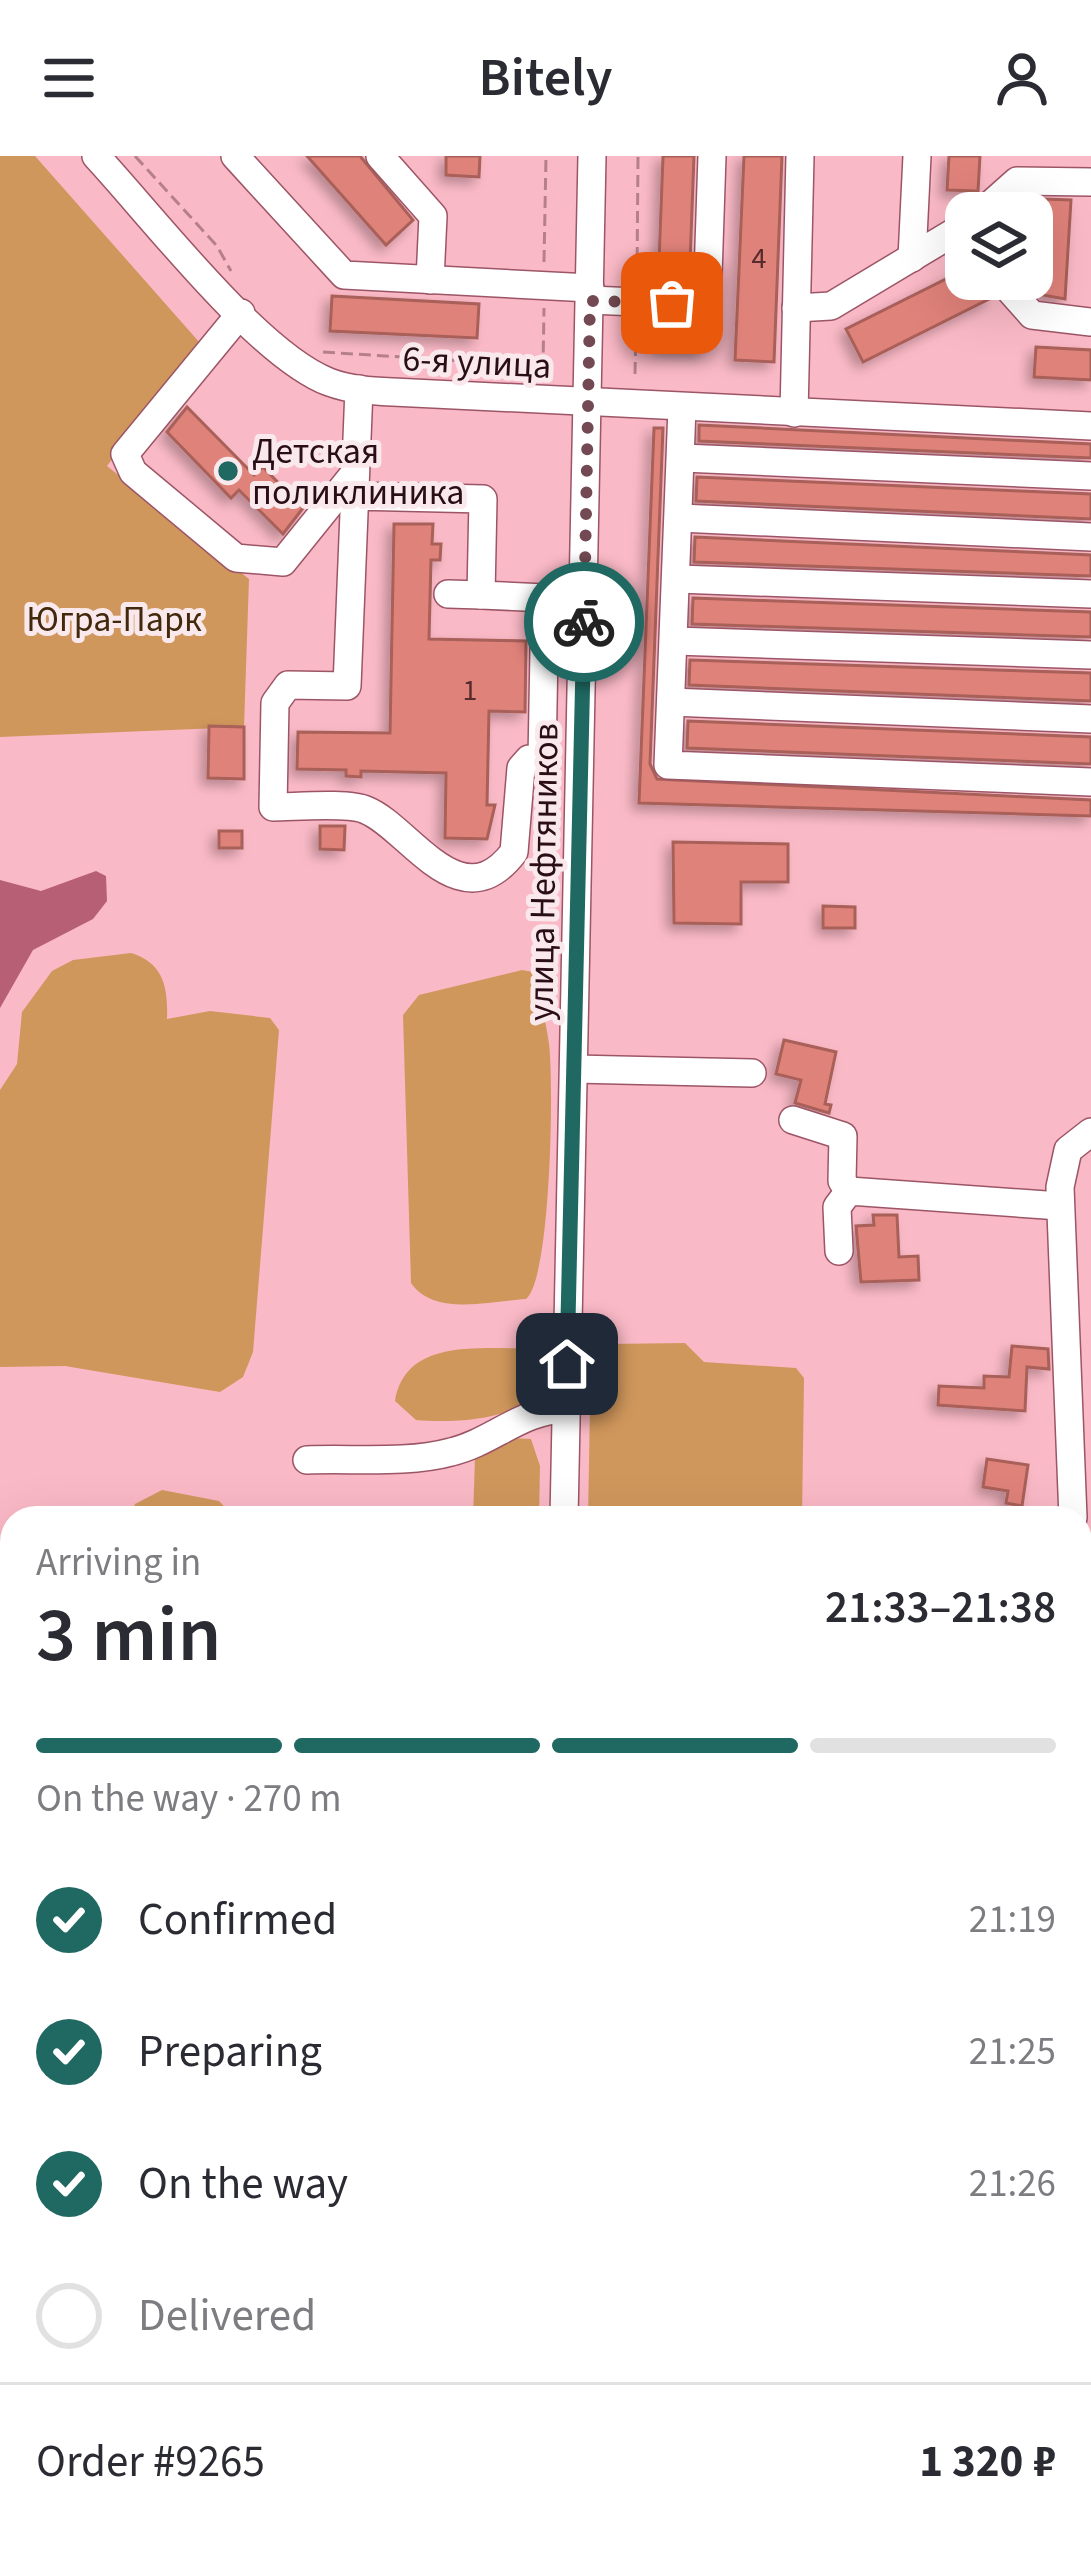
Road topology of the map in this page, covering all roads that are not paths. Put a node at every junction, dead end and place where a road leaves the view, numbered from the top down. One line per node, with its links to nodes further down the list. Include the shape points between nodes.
1 (97, 156): 14 (street, 6-я улица)
2 (235, 156): 12 (street, via 344,275)
3 (380, 156): 12 (street, via 433,216)
4 (592, 156): 13 (street, улица Нефтяников)
5 (712, 156): 13 (street, via 707,304)
6 (800, 156): 16 (street)
7 (917, 156): 11 (street)
8 (1091, 182): 9 (street, via 1017,181)
9 (1005, 192)
10 (945, 238): 11 (street)
11 (912, 258): 16 (street, via 831,306)
12 (430, 280): 13 (street)
13 (590, 295): 19 (street, улица Нефтяников)
14 (241, 299): 18 (street, 6-я улица, via 313,374); 25 (street, via 125,454 133,472 236,558 284,562)
15 (1019, 300): 17 (street, via 1032,315)
16 (796, 308): 21 (street)
17 (1091, 322)
18 (358, 389): 19 (street, 6-я улица); 25 (street)
19 (589, 403): 20 (street, 6-я улица); 33 (street, улица Нефтяников)
20 (682, 408): 21 (street, 6-я улица); 23 (street)
21 (794, 413): 22 (street, 6-я улица)
22 (1091, 426)
23 (683, 458): 24 (street); 26 (street)
24 (1091, 476)
25 (354, 485): 31 (street, via 483,500); 32 (street, via 347,686 288,686 275,703 273,807 365,809 445,871 479,874 505,863 517,838 521,768 542,759)
26 (680, 518): 27 (street); 28 (street)
27 (1091, 537)
28 (678, 579): 30 (street); 34 (street)
29 (448, 594): 31 (street)
30 (1091, 594)
31 (481, 595): 32 (street)
32 (544, 598): 33 (street)
33 (584, 599): 39 (street, улица Нефтяников)
34 (674, 641): 35 (street); 36 (street)
35 (1091, 656)
36 (671, 702): 37 (street); 38 (street, via 668,765)
37 (1091, 719)
38 (1091, 782)
39 (574, 1069): 40 (street); 46 (street, улица Нефтяников)
40 (752, 1073)
41 (794, 1120): 43 (street, via 843,1136)
42 (1091, 1132): 44 (street, via 1068,1150)
43 (849, 1192): 44 (street); 45 (street, via 837,1207)
44 (1060, 1206): 49 (street)
45 (839, 1251)
46 (566, 1409): 47 (street, via 533,1412 441,1455); 48 (street, улица Нефтяников)
47 (308, 1460)
48 (564, 1506)
49 (1072, 1506)

